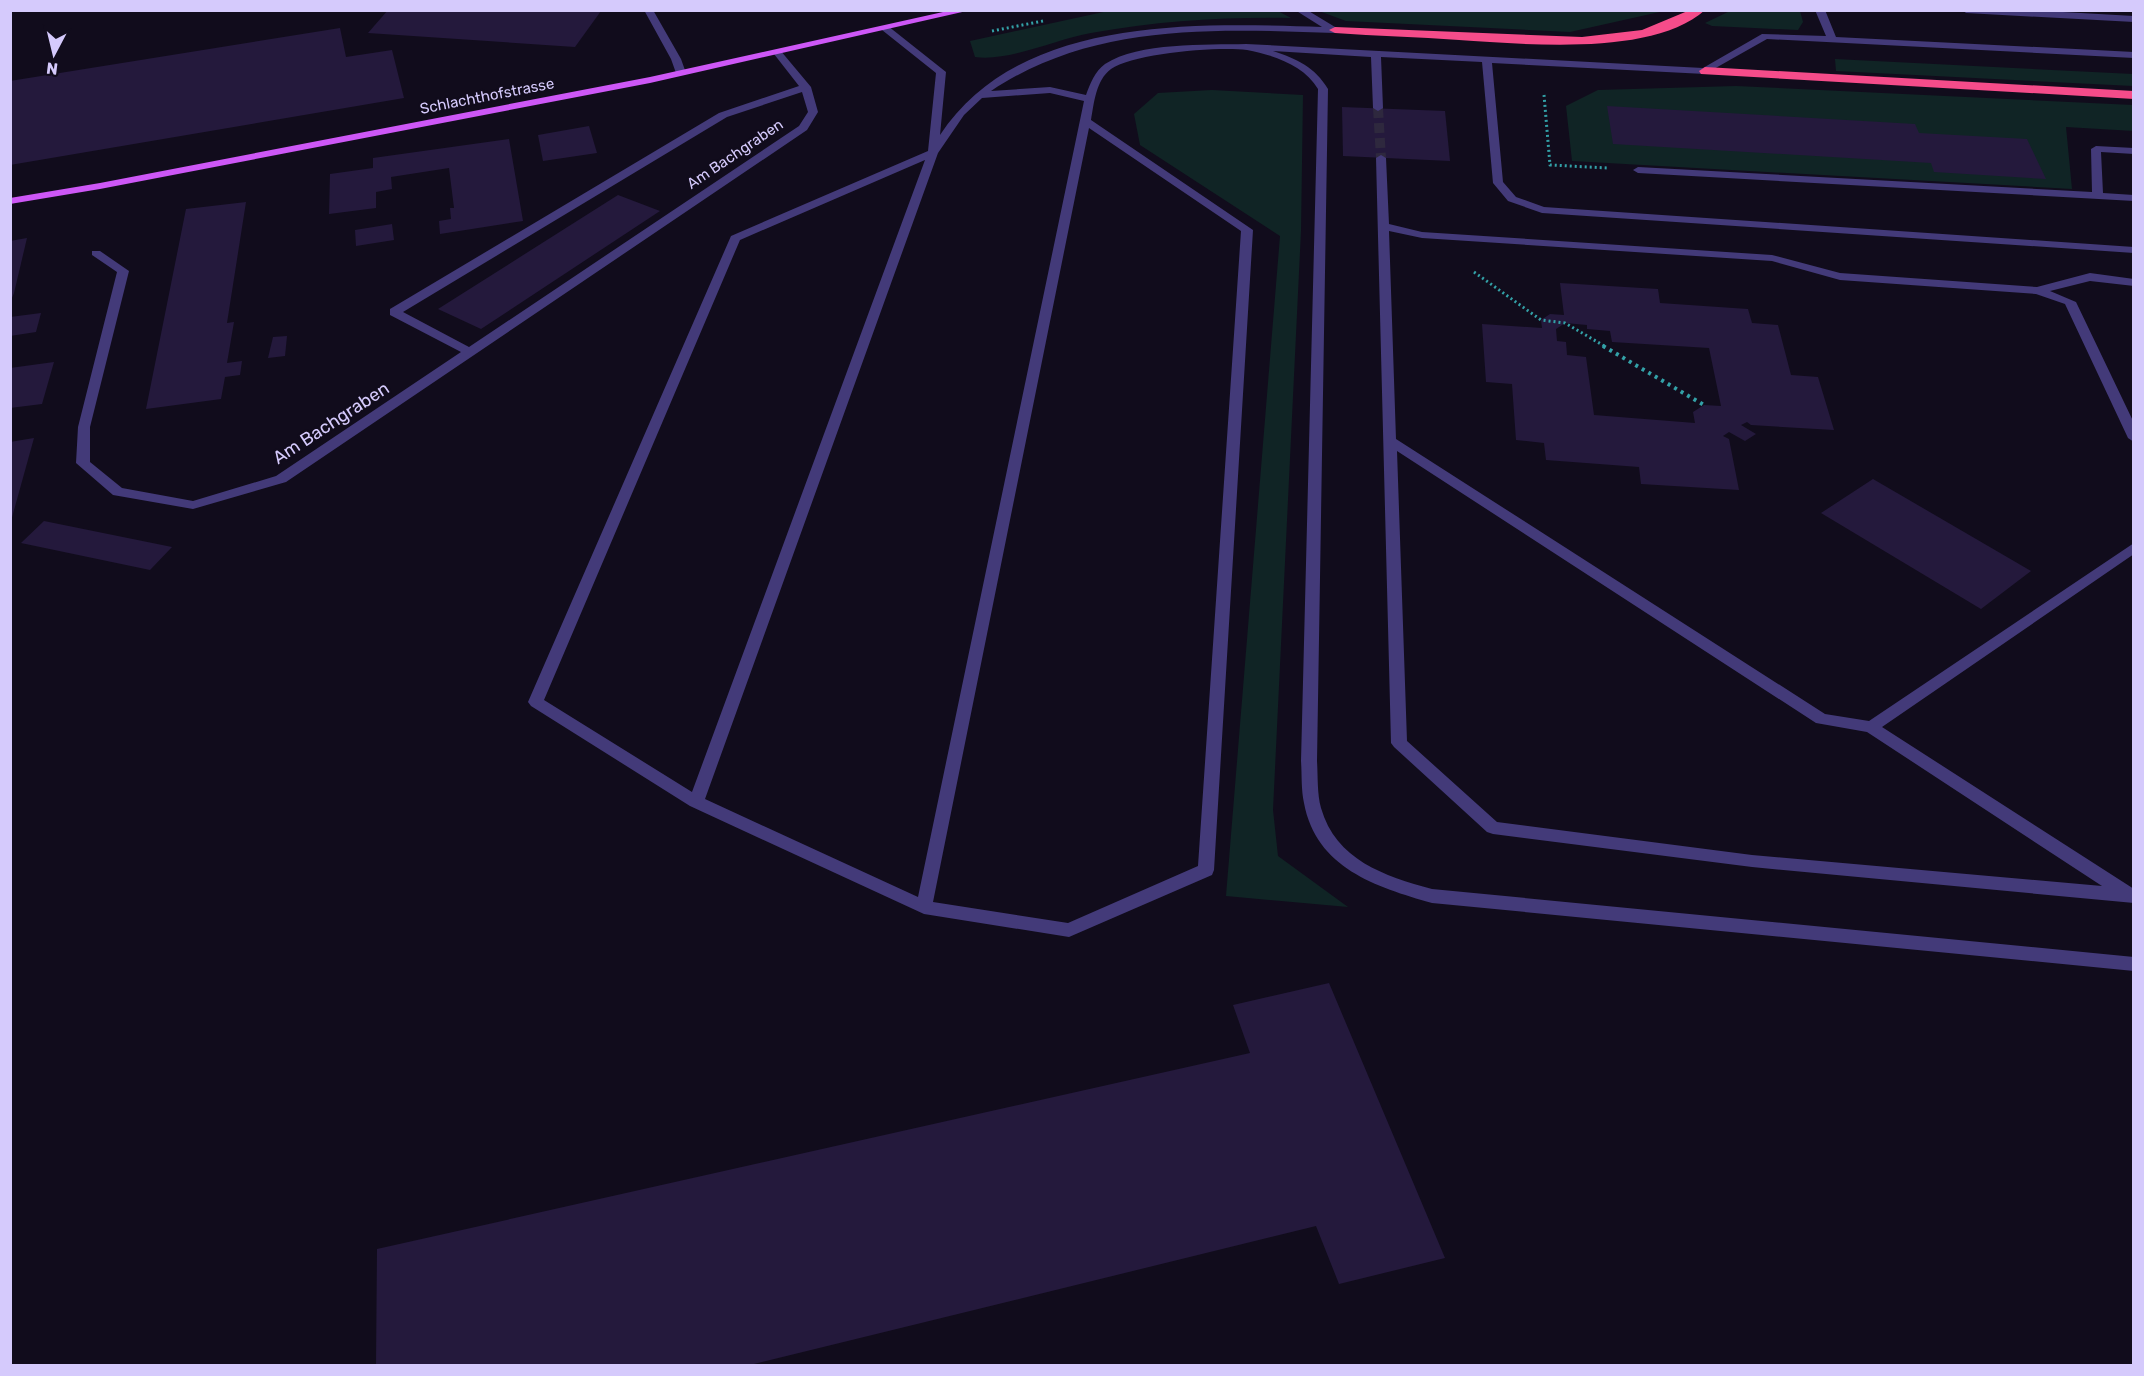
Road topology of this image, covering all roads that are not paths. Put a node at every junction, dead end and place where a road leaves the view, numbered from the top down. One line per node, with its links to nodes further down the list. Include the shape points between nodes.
1 (648, 10): 17 (street)
2 (967, 10): 8 (main road, Schlachthofstrasse)
3 (1299, 10): 9 (street)
4 (1700, 10): 9 (highway, via 1686,19 1640,33 1595,40 1547,42)
5 (1820, 10): 10 (street)
6 (1966, 10): 7 (street)
7 (2133, 19)
8 (885, 28): 12 (main road, Schlachthofstrasse); 25 (street, via 941,72)
9 (1335, 30): 20 (street, via 1232,27 1103,39 1025,64)
10 (1832, 39): 14 (street); 16 (street, via 1765,36)
11 (1246, 47): 13 (street); 21 (street, via 1128,58 1109,66 1096,79); 44 (street, via 1288,59 1319,80 1323,89 1309,761 1313,808 1325,837 1342,860 1386,884 1432,896)
12 (777, 52): 17 (main road, Schlachthofstrasse); 18 (street, Am Bachgraben)
13 (1376, 55): 15 (street); 22 (street)
14 (2133, 55)
15 (1486, 60): 16 (street); 32 (street, via 1498,183 1512,199 1542,210)
16 (1705, 71): 19 (highway)
17 (681, 73): 30 (main road, Schlachthofstrasse)
18 (806, 87): 36 (street, Am Bachgraben, via 813,112 803,128); 36 (street, Am Bachgraben, via 723,115 394,312)
19 (2133, 94)
20 (979, 95): 21 (street, via 1050,90); 25 (street)
21 (1090, 99): 23 (street)
22 (1378, 108)
23 (1086, 121): 43 (street); 43 (street, via 1246,230 1206,870 1069,930)
24 (2133, 151): 28 (street, via 2096,149)
25 (933, 153): 41 (street); 41 (street, via 735,238 536,702)
26 (1381, 158): 31 (street)
27 (1638, 170): 28 (street)
28 (2098, 196): 29 (street)
29 (2133, 198)
30 (10, 201)
31 (1384, 225): 35 (street, via 1422,235 1772,258 1840,276); 38 (street)
32 (2133, 250)
33 (96, 253): 36 (street, Am Bachgraben, via 123,271 84,427 83,463 118,492 193,505 280,479)
34 (2133, 283): 35 (street, via 2090,277)
35 (2037, 291): 37 (street, via 2070,303)
36 (469, 352)
37 (2133, 438)
38 (1391, 442): 40 (street, via 1821,719); 42 (street, via 1399,743 1493,828 1752,861)
39 (2133, 547): 40 (street)
40 (1871, 727): 42 (street)
41 (696, 802): 43 (street)
42 (2131, 896)
43 (924, 907)
44 (2133, 964)

